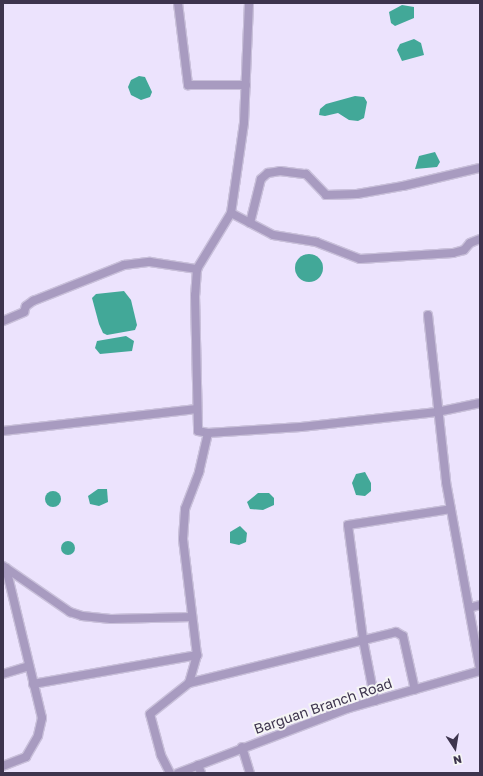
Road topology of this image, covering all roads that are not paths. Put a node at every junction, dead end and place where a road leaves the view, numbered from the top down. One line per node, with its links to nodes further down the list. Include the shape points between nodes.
1 (178, 3): 3 (street, via 188,85)
2 (249, 3): 3 (street)
3 (246, 85): 5 (street, via 244,123)
4 (480, 168): 6 (street, via 403,186 357,194 326,195 306,174 280,171 268,173 261,179)
5 (231, 213): 6 (street); 8 (street)
6 (250, 223): 7 (street, via 273,235 316,242 360,259 453,253 464,250 470,243)
7 (480, 239)
8 (197, 269): 10 (street, via 150,262 124,265 33,301 26,306 24,312); 12 (street)
9 (428, 315): 13 (street)
10 (3, 322)
11 (480, 402): 13 (street)
12 (197, 409): 14 (street); 15 (street, via 198,431)
13 (437, 412): 15 (street, via 301,427); 16 (street)
14 (3, 431)
15 (208, 433): 20 (street, via 199,472 185,509 183,539)
16 (451, 509): 19 (street); 21 (street, via 348,525)
17 (5, 567): 20 (street, via 70,612 82,616 111,619); 23 (street)
18 (480, 605): 19 (street)
19 (469, 608): 24 (street)
20 (192, 617): 22 (street)
21 (363, 639): 26 (street); 28 (street, via 390,633 401,634); 29 (street)
22 (196, 655): 26 (street); 27 (street)
23 (29, 666): 25 (street); 27 (street)
24 (480, 670): 28 (street, Barguan Branch Road)
25 (3, 674)
26 (189, 683): 33 (street, via 150,714 160,755)
27 (33, 684): 32 (street, via 42,718 38,736 26,757)
28 (415, 690): 29 (street, Barguan Branch Road)
29 (375, 701): 30 (street, Barguan Branch Road)
30 (242, 747): 31 (street, Barguan Branch Road); 36 (street)
31 (198, 765): 34 (street, Barguan Branch Road); 35 (street)
32 (3, 766)
33 (170, 773)
34 (178, 773)
35 (201, 773)
36 (250, 773)

